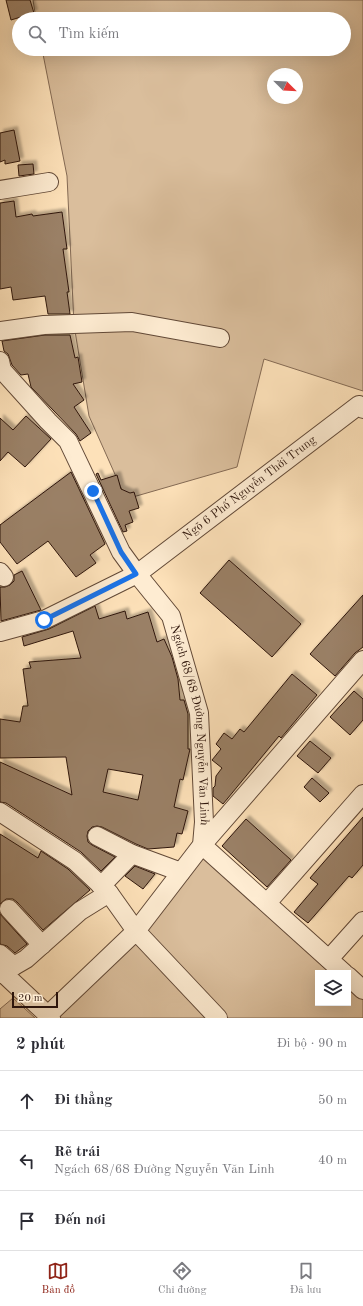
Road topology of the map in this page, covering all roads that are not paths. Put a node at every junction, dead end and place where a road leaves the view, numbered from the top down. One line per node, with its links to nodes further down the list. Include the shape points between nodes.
1 (49, 182): 2 (street)
2 (0, 190)
3 (0, 331): 4 (street, via 44,325 132,322)
4 (220, 338)
5 (1, 370): 7 (street, Ngách 68/68 Đường Nguyễn Văn Linh, via 68,441 121,552)
6 (363, 409): 7 (street, Ngõ 6 Phố Nguyễn Thời Trung, via 359,405)
7 (136, 574): 8 (street, via 44,620); 13 (street, Ngách 68/68 Đường Nguyễn Văn Linh, via 171,616 199,713 204,822)
8 (0, 632)
9 (363, 660): 13 (street)
10 (363, 794): 17 (street)
11 (0, 812): 16 (street, via 75,861)
12 (97, 836): 14 (street)
13 (202, 845): 15 (street); 17 (street)
14 (132, 854): 15 (street); 16 (street)
15 (181, 872): 20 (street)
16 (105, 889): 20 (street); 21 (street)
17 (267, 903): 23 (street)
18 (9, 909): 21 (street)
19 (363, 921): 23 (street)
20 (136, 931): 28 (street); 29 (street)
21 (42, 945): 25 (street, via 26,959)
22 (0, 954): 25 (street)
23 (329, 959): 24 (street)
24 (341, 970)
25 (5, 971): 28 (street)
26 (351, 979): 27 (street)
27 (363, 990)
28 (50, 1016)
29 (218, 1018)

